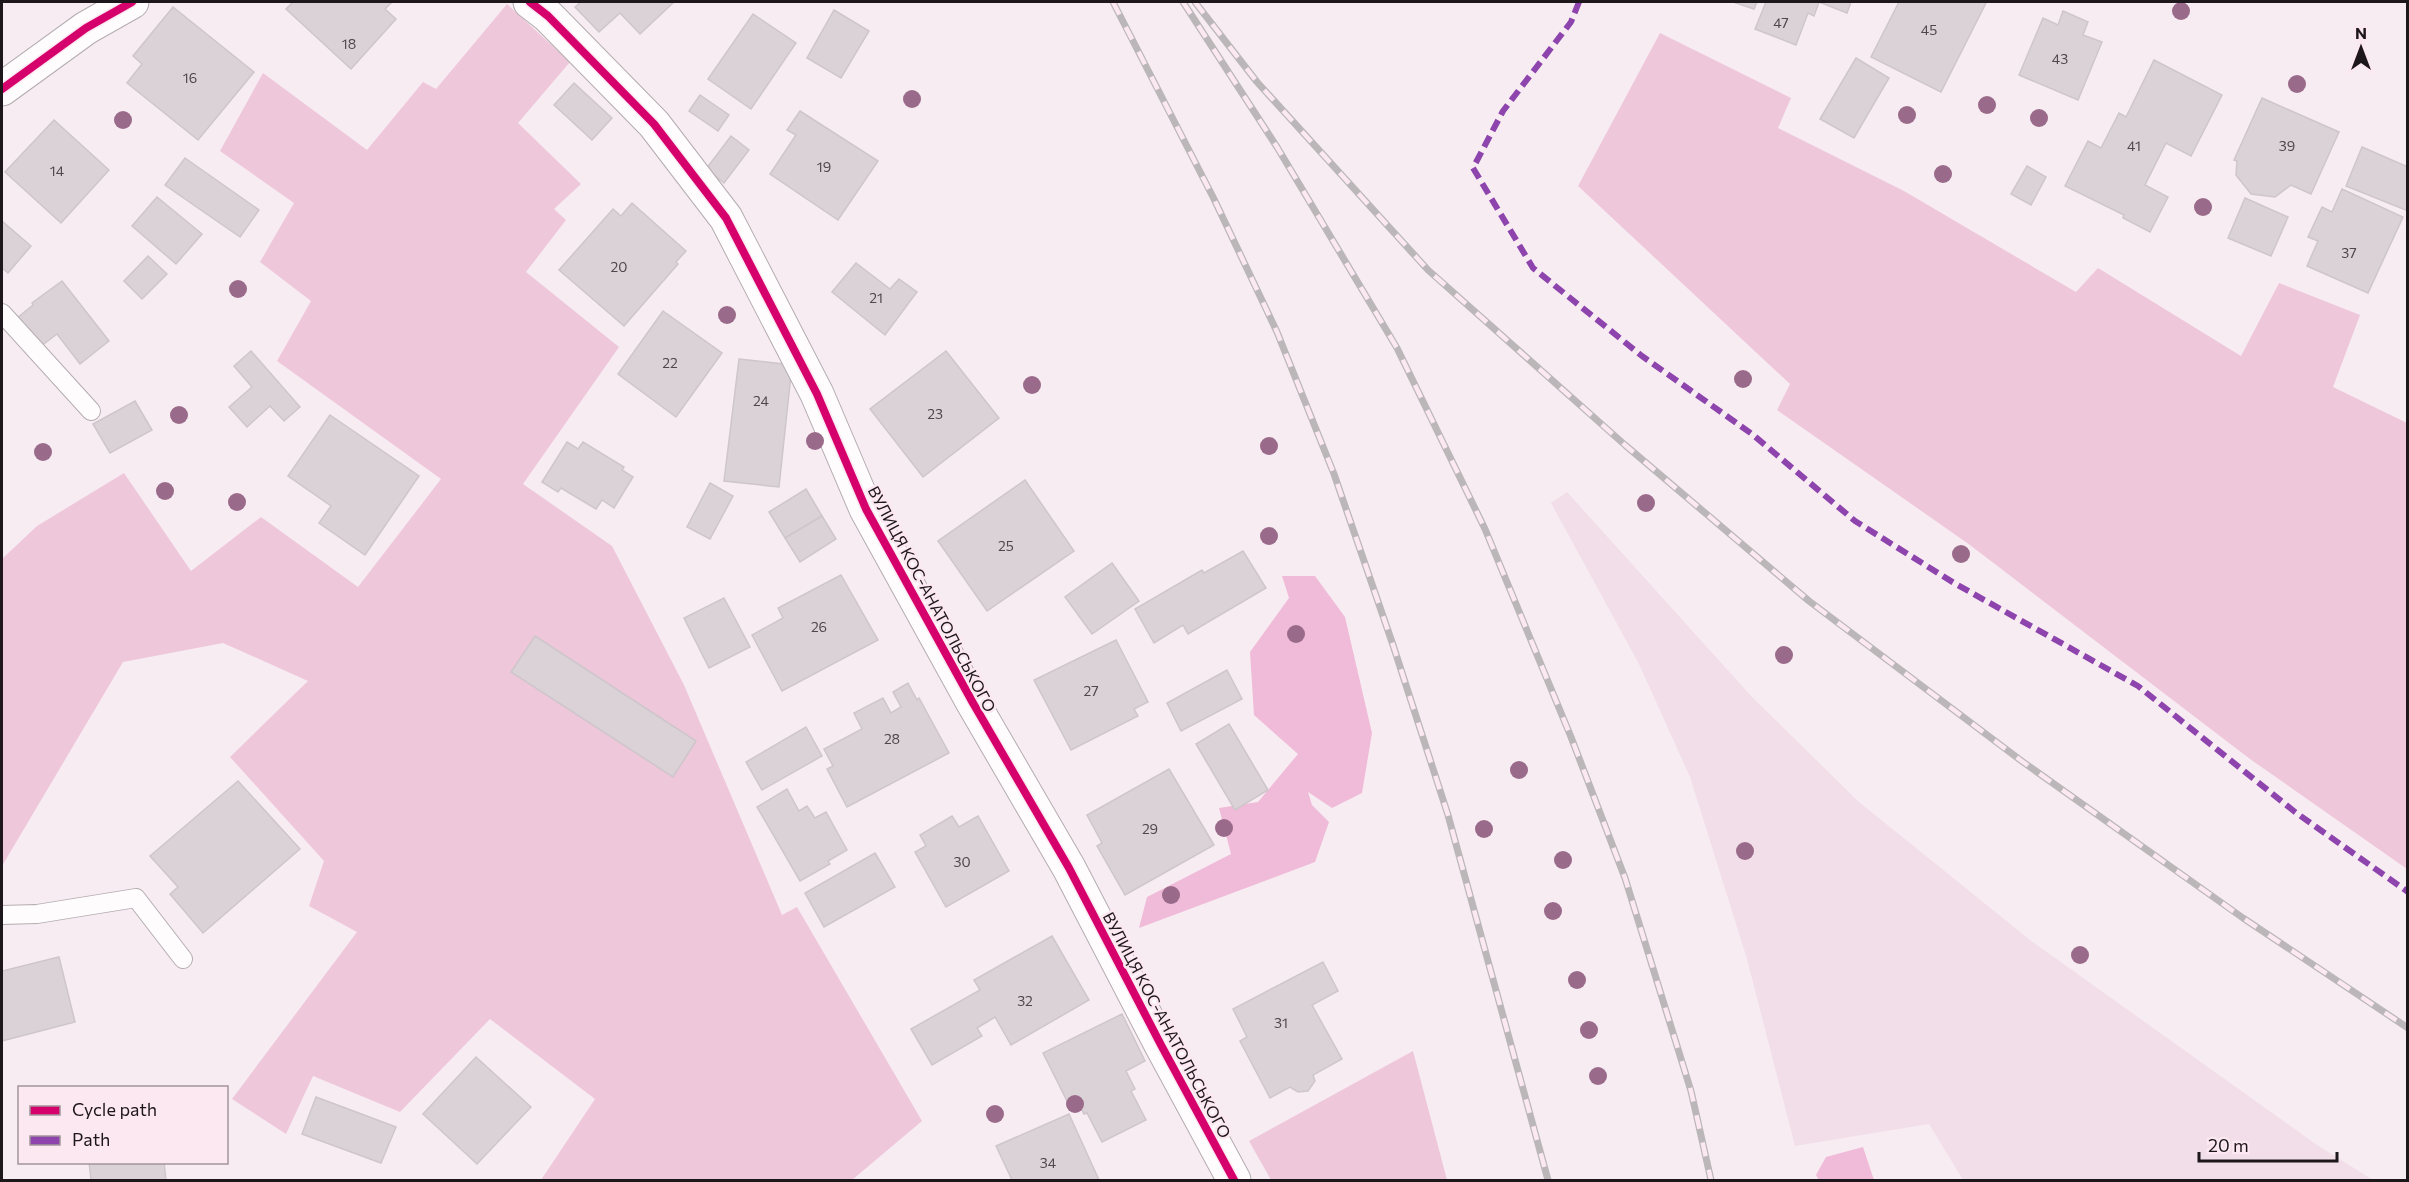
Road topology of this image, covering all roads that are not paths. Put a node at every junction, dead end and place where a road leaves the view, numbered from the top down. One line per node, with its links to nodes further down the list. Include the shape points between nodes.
1 (132, 2): 3 (street)
2 (530, 2): 8 (street, ВУЛИЦЯ КОС-АНАТОЛЬСЬКОГО, via 654,124 726,218 817,394 866,509 1069,868)
3 (4, 83)
4 (2, 313): 5 (lane)
5 (91, 411)
6 (2, 915): 7 (lane, via 37,914 136,898)
7 (183, 959)
8 (1234, 1180)

